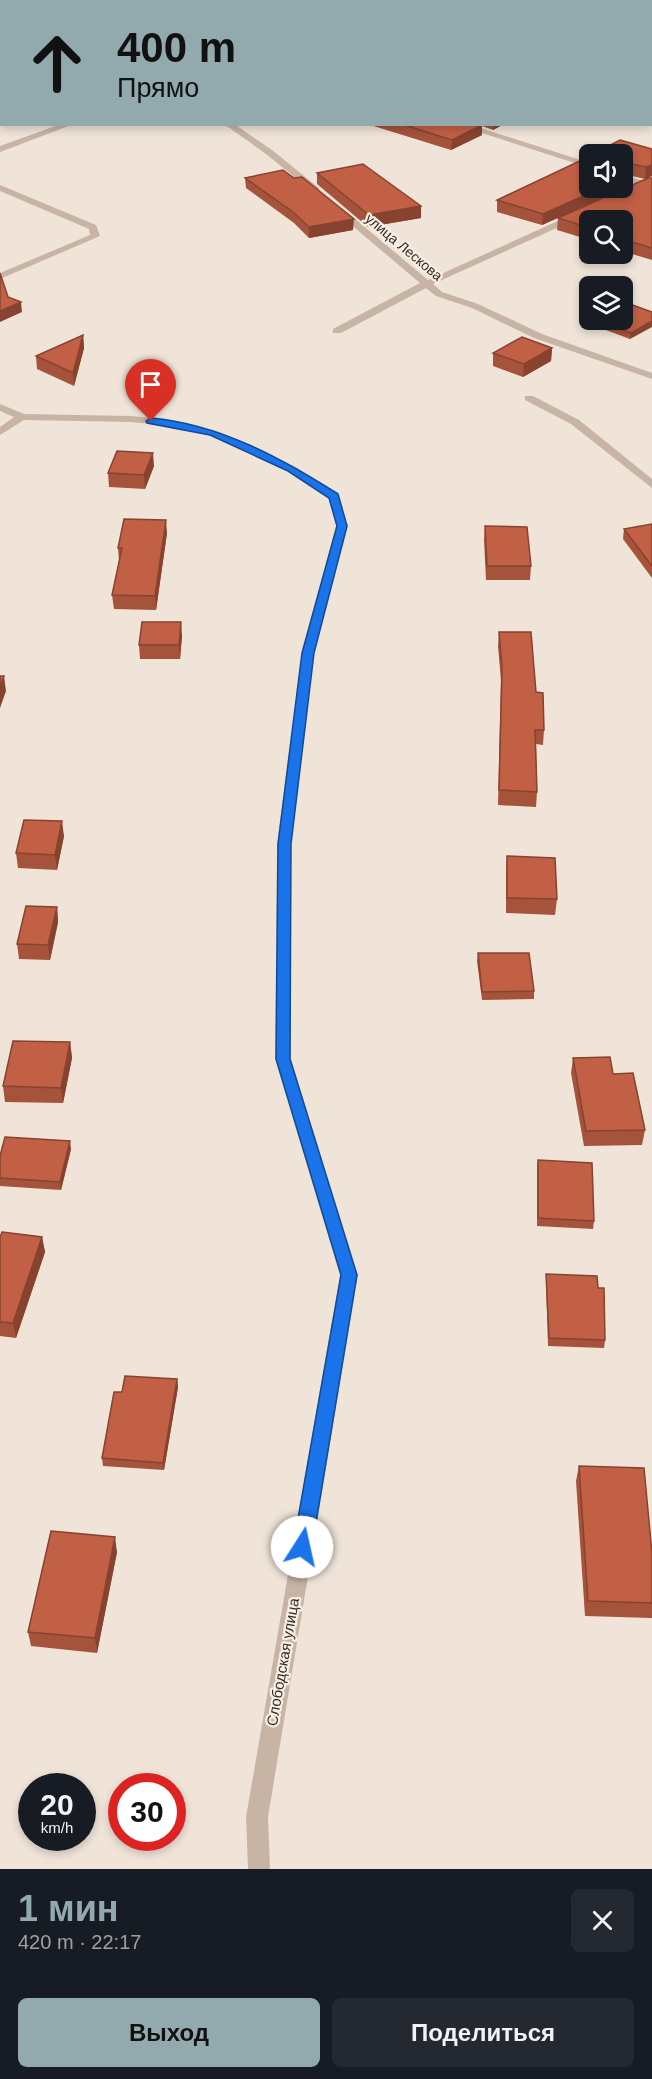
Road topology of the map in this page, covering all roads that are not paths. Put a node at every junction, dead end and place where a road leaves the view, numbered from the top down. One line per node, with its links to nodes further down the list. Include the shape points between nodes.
1 (60, 126): 4 (street)
2 (231, 126): 10 (street)
3 (464, 126): 5 (street)
4 (0, 149)
5 (579, 162)
6 (633, 180): 7 (street)
7 (650, 184): 9 (street)
8 (0, 188): 13 (street, via 93,228 95,236)
9 (634, 189)
10 (323, 196)
11 (332, 204): 14 (street, улица Лескова)
12 (579, 214): 14 (street)
13 (0, 276)
14 (426, 285): 15 (street); 16 (street, улица Лескова, via 538,336)
15 (337, 331)
16 (652, 376)
17 (530, 398): 21 (street, via 575,422)
18 (0, 407): 19 (street)
19 (22, 417): 20 (street); 22 (street, Слободская улица, via 131,419 213,433 292,469 334,496 342,526 308,653 284,844 283,1059 349,1275 257,1817)
20 (0, 432)
21 (652, 485)
22 (259, 1869)

